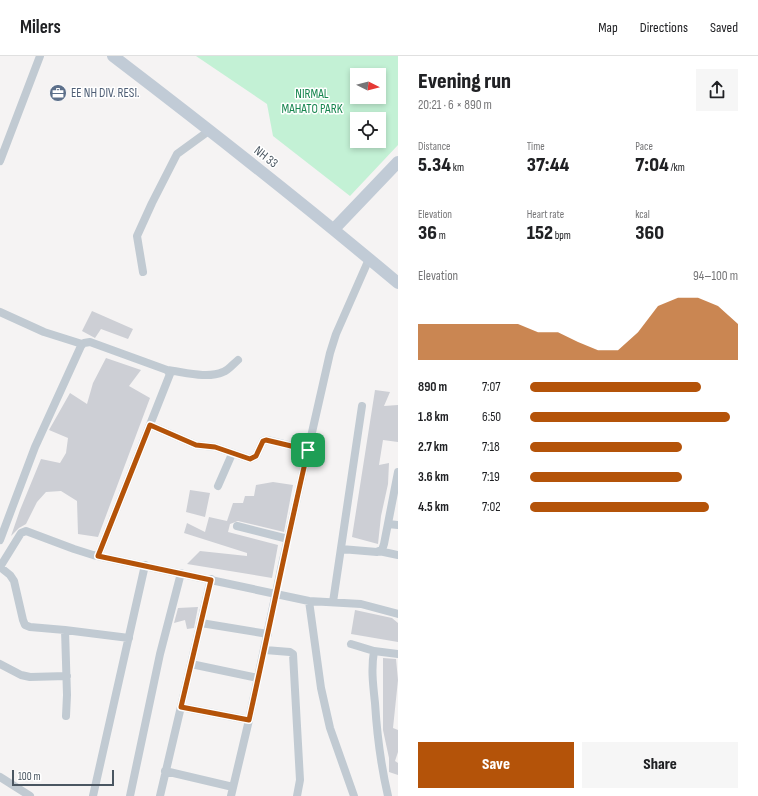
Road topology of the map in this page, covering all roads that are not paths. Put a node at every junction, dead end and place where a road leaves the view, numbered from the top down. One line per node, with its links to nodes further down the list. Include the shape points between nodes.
1 (40, 56): 4 (street)
2 (113, 56): 3 (main road, NH 33)
3 (210, 130): 6 (main road, NH 33); 8 (street, via 177,154 152,203 137,236)
4 (0, 161)
5 (398, 162): 6 (main road)
6 (334, 229): 7 (main road, NH 33)
7 (369, 259): 9 (main road, NH 33); 16 (street, via 334,340)
8 (143, 272)
9 (398, 283)
10 (0, 312): 11 (street, via 44,332)
11 (82, 344): 13 (street, via 90,342); 24 (street, via 35,447)
12 (238, 360): 13 (street, via 225,372 215,375)
13 (167, 370): 15 (street, via 170,376)
14 (362, 406): 25 (street)
15 (150, 425): 17 (street, via 196,445 215,447); 28 (street)
16 (308, 450): 17 (street, via 266,440 253,458 247,459); 23 (street)
17 (232, 454): 19 (street)
18 (398, 472): 20 (street)
19 (218, 486)
20 (388, 524): 21 (street); 26 (street, via 382,550)
21 (398, 525)
22 (237, 526): 23 (street)
23 (288, 539): 33 (street)
24 (0, 540)
25 (341, 549): 26 (street); 35 (street)
26 (379, 551): 27 (street)
27 (398, 555)
28 (98, 556): 29 (street); 30 (street, via 24,531)
29 (145, 566): 31 (street); 40 (street)
30 (0, 567): 38 (street, via 14,581 25,626)
31 (181, 573): 32 (street); 57 (street, via 160,654)
32 (211, 580): 33 (street); 37 (street)
33 (275, 594): 34 (street); 39 (street)
34 (309, 601): 35 (street); 60 (street, via 321,688 330,728)
35 (333, 602): 36 (street, via 361,604)
36 (398, 614)
37 (201, 623): 39 (street); 46 (street)
38 (65, 630): 40 (street); 47 (street)
39 (268, 634): 42 (street)
40 (128, 638): 56 (street)
41 (351, 644): 43 (street)
42 (265, 650): 48 (street); 59 (street, via 293,654 300,780)
43 (374, 651): 44 (street); 61 (street, via 372,674 376,722)
44 (398, 654)
45 (0, 664): 47 (street, via 30,677)
46 (191, 664): 48 (street); 49 (street)
47 (67, 676): 50 (street)
48 (258, 678): 51 (street)
49 (181, 707): 51 (street); 52 (street)
50 (66, 716)
51 (249, 720): 54 (street)
52 (165, 771): 54 (street); 58 (street)
53 (0, 777): 55 (street)
54 (232, 794)
55 (30, 796)
56 (93, 796)
57 (130, 796)
58 (160, 796)
59 (297, 796)
60 (354, 796)
61 (388, 796)

